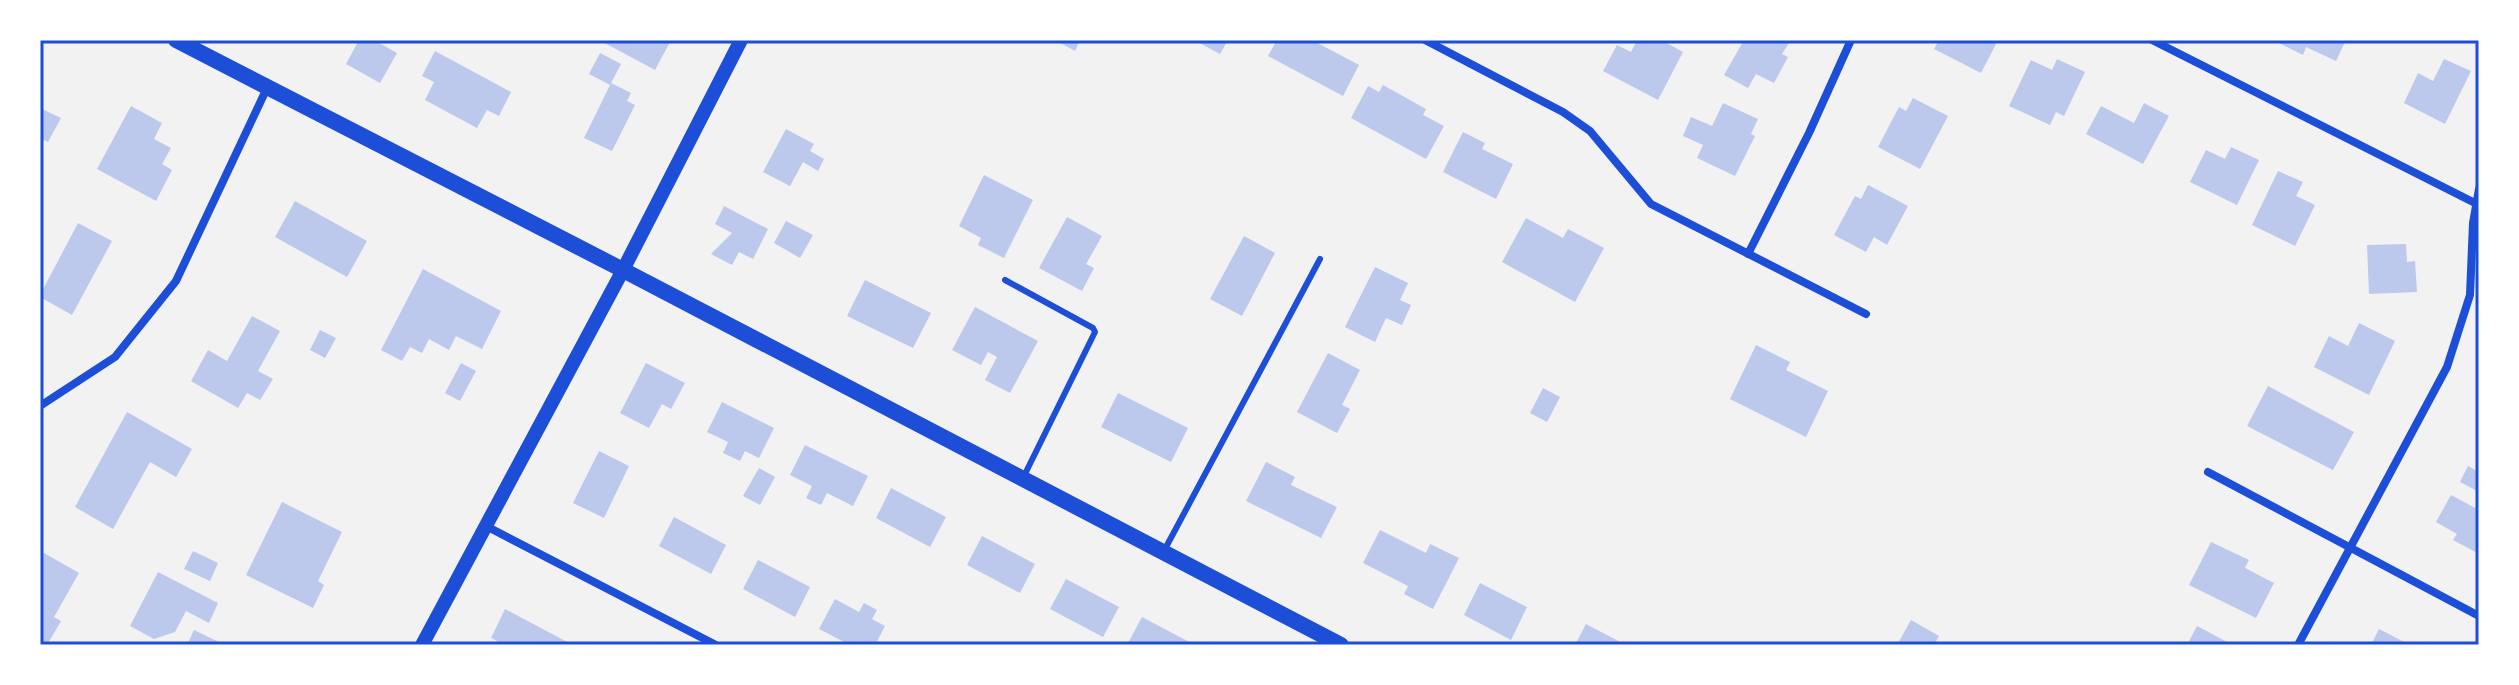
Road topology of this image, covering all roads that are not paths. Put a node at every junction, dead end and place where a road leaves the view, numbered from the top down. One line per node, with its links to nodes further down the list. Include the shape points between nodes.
1 (176, 40): 6 (main road)
2 (741, 40): 11 (street)
3 (1425, 40): 9 (street, via 1563,112 1590,131 1651,204)
4 (1851, 40): 9 (street)
5 (2152, 40): 8 (street)
6 (267, 87): 11 (main road); 14 (street, via 176,281 115,357)
7 (2479, 189): 8 (street)
8 (2475, 203): 18 (street, via 2470,295 2447,367)
9 (1748, 254): 13 (street)
10 (1320, 259): 19 (lane)
11 (623, 270): 16 (main road); 17 (street)
12 (1005, 280): 16 (lane, via 1095,332)
13 (1866, 314)
14 (40, 406)
15 (2208, 472): 18 (street)
16 (1023, 478): 19 (main road)
17 (486, 526): 21 (street); 22 (street)
18 (2351, 547): 20 (street); 24 (street)
19 (1163, 552): 23 (main road)
20 (2479, 616)
21 (422, 645)
22 (716, 645)
23 (1341, 645)
24 (2298, 645)

